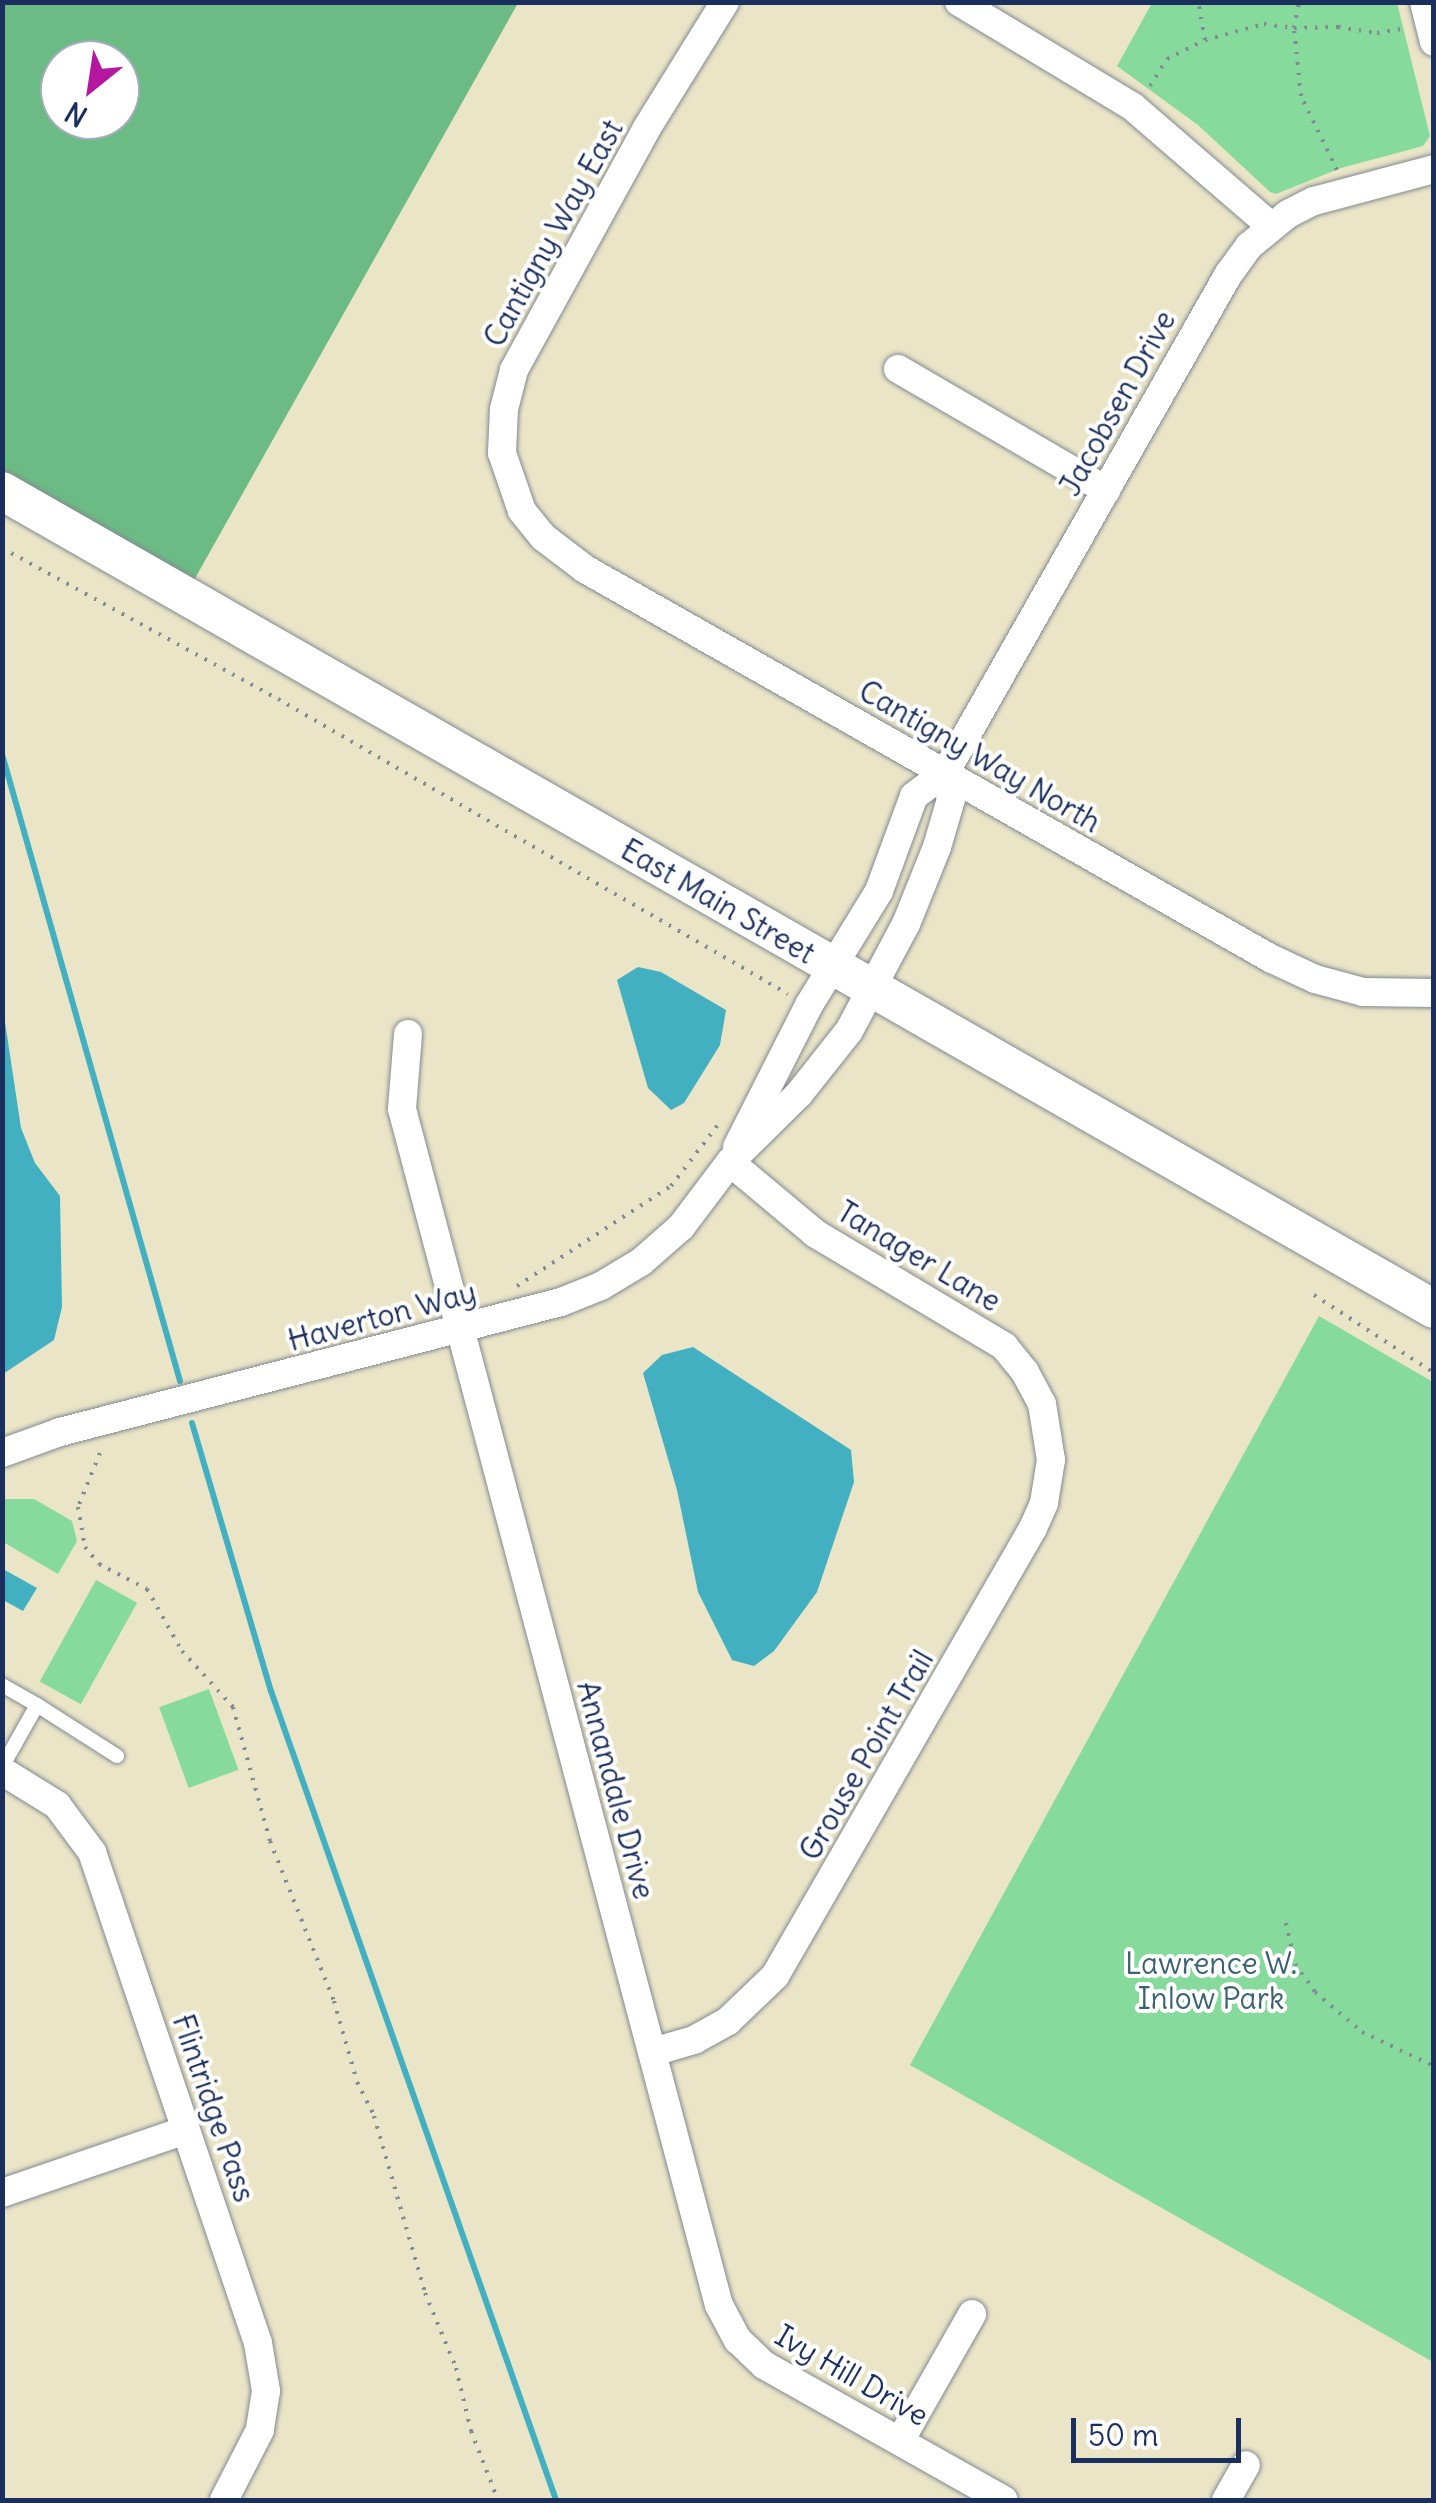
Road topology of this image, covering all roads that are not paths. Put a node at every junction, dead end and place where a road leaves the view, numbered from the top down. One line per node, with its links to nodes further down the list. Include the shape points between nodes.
1 (725, 2): 10 (street, Cantigny Way East, via 514,370 502,453)
2 (959, 2): 6 (street, via 1133,107)
3 (1424, 2): 4 (street)
4 (1434, 42)
5 (1434, 169): 6 (street, Jacobsen Drive, via 1314,201)
6 (1271, 226): 8 (street, Jacobsen Drive, via 1228,275)
7 (898, 369): 8 (street)
8 (1106, 490): 11 (street, Jacobsen Drive)
9 (2, 491): 12 (main road, East Main Street)
10 (522, 510): 11 (street, Cantigny Way North, via 543,537 585,569)
11 (945, 773): 12 (street, Jacobsen Drive, via 914,796 879,891); 13 (street, via 948,816); 14 (street, Cantigny Way North, via 1292,969 1363,992)
12 (833, 968): 13 (main road, East Main Street); 16 (street, Haverton Way)
13 (872, 989): 16 (street, Haverton Way, via 850,1031 809,1081); 17 (main road, East Main Street)
14 (1434, 993)
15 (408, 1034): 18 (street, Annandale Drive, via 402,1109)
16 (730, 1162): 18 (street, Haverton Way, via 680,1227 621,1275 561,1302); 19 (street, Tanager Lane, via 816,1234 1004,1346 1026,1372)
17 (1434, 1310)
18 (460, 1330): 20 (street, Haverton Way, via 60,1432); 25 (street, Annandale Drive)
19 (1048, 1426): 25 (street, Grouse Point Trail, via 1049,1478 1032,1528 785,1960 759,1996 728,2021)
20 (2, 1453)
21 (2, 1685): 22 (lane)
22 (37, 1704): 23 (lane); 24 (lane)
23 (117, 1756)
24 (2, 1769): 26 (street, Flintridge Pass, via 56,1805 87,1840)
25 (653, 2052): 28 (street, Annandale Drive)
26 (186, 2130): 27 (street); 32 (street, Flintridge Pass, via 265,2373 260,2430)
27 (2, 2193)
28 (706, 2268): 30 (street, Ivy Hill Drive, via 731,2330 753,2356)
29 (972, 2314): 30 (street)
30 (900, 2441): 33 (street, Ivy Hill Drive)
31 (1246, 2465): 34 (street)
32 (224, 2500)
33 (1004, 2500)
34 (1226, 2500)

